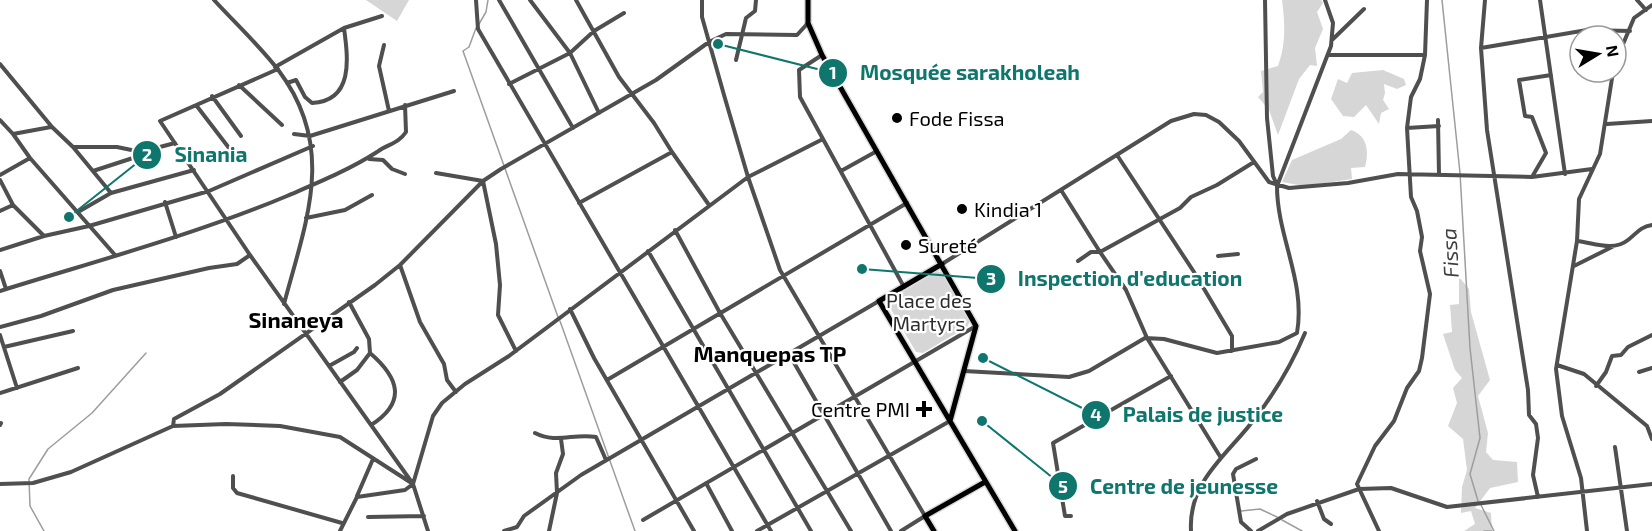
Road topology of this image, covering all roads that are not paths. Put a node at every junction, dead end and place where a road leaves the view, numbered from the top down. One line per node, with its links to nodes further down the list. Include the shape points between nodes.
1 (214, 0): 37 (street)
2 (476, 0): 41 (street, via 478,29)
3 (500, 0): 38 (street)
4 (530, 0): 31 (street)
5 (576, 0): 22 (street)
6 (702, 0): 28 (street)
7 (756, 0): 24 (street, via 755,11 746,18)
8 (808, 0): 20 (main road)
9 (1264, 0): 93 (street, via 1267,118)
10 (1325, 0): 27 (street, via 1331,10)
11 (1427, 0): 33 (street)
12 (1485, 0): 30 (street)
13 (1540, 0): 25 (street)
14 (1637, 0): 17 (street)
15 (1652, 5): 17 (street)
16 (1364, 9): 27 (street)
17 (1646, 10): 23 (street, via 1634,18)
18 (624, 13): 22 (street)
19 (382, 16): 21 (street)
20 (808, 23): 24 (street, via 797,35); 32 (main road)
21 (344, 28): 37 (street); 40 (street, via 349,62 340,90 334,96 312,103 296,80)
22 (594, 31): 31 (street); 45 (street)
23 (1630, 31): 25 (street, via 1587,30); 26 (street)
24 (741, 35): 28 (street, via 726,34); 35 (street)
25 (1547, 35): 30 (street); 39 (street)
26 (1628, 35)
27 (1332, 39): 34 (street)
28 (709, 42): 45 (street); 88 (street)
29 (384, 45): 49 (street, via 379,66)
30 (1481, 48): 87 (street, via 1483,98)
31 (570, 53): 38 (street); 50 (street)
32 (822, 55): 64 (street, via 799,70 800,97); 70 (main road)
33 (1425, 55): 34 (street); 59 (street, via 1411,97)
34 (1327, 56): 93 (street)
35 (736, 60)
36 (0, 64): 57 (street)
37 (276, 68): 40 (street); 43 (street)
38 (538, 68): 41 (street); 58 (street)
39 (1551, 75): 84 (street); 89 (street, via 1519,80 1525,116 1532,117 1546,153)
40 (287, 84): 63 (street)
41 (509, 84): 66 (street)
42 (1612, 84): 54 (street)
43 (239, 85): 46 (street); 55 (street)
44 (454, 91): 48 (street)
45 (632, 94): 50 (street); 72 (street)
46 (212, 96): 47 (street); 62 (street)
47 (196, 105): 65 (street, via 160,121); 69 (street)
48 (405, 105): 49 (street); 75 (street, via 406,132 400,141)
49 (389, 111): 63 (street)
50 (599, 113): 58 (street)
51 (0, 120): 60 (street)
52 (1438, 120): 56 (street)
53 (1652, 121): 54 (street)
54 (1607, 124): 77 (street)
55 (282, 125)
56 (1439, 126): 59 (street); 86 (street)
57 (52, 127): 60 (street); 68 (street)
58 (573, 128): 66 (street)
59 (1407, 128): 83 (street)
60 (13, 134): 74 (street)
61 (294, 134): 63 (street)
62 (241, 136)
63 (310, 136): 67 (street)
64 (823, 139): 80 (street); 88 (street)
65 (176, 144): 71 (street); 78 (street)
66 (545, 145): 91 (street); 100 (street)
67 (313, 146): 92 (street); 94 (street)
68 (73, 147): 71 (street, via 117,147); 79 (street)
69 (229, 148)
70 (878, 150): 80 (street); 99 (main road)
71 (141, 152): 79 (street)
72 (672, 152): 100 (street); 102 (street)
73 (1117, 155): 76 (street, via 1171,121 1194,114 1206,115 1230,130); 95 (street); 106 (street)
74 (30, 158): 85 (street); 104 (street)
75 (368, 159): 82 (street, via 383,160); 92 (street)
76 (1254, 162): 93 (street); 106 (street)
77 (1592, 169): 84 (street); 114 (street, via 1579,200)
78 (194, 170): 94 (street); 96 (street)
79 (93, 171): 96 (street)
80 (841, 171): 108 (street)
81 (436, 173): 91 (street)
82 (405, 174)
83 (1409, 174): 86 (street); 93 (street, via 1306,188); 198 (street, via 1430,294 1422,358 1394,421 1366,464)
84 (1565, 174): 89 (street)
85 (0, 175)
86 (1439, 175): 87 (street)
87 (1494, 176): 89 (street); 203 (street, via 1529,415 1536,424 1538,438 1533,474)
88 (748, 177): 102 (street); 129 (street)
89 (1532, 177)
90 (0, 180): 101 (street)
91 (483, 181): 125 (street); 151 (street, via 496,244 498,315)
92 (312, 185): 105 (street); 107 (street)
93 (1277, 186): 152 (street, via 1277,207 1298,286 1297,333 1279,342)
94 (209, 190): 98 (street); 107 (street)
95 (1061, 190): 118 (street); 124 (street)
96 (111, 193): 104 (street)
97 (372, 195): 105 (street, via 345,210)
98 (165, 202): 110 (street); 113 (street)
99 (908, 202): 108 (street); 124 (main road)
100 (579, 203): 128 (street)
101 (13, 205): 103 (street); 112 (street)
102 (709, 205): 111 (street)
103 (0, 212)
104 (78, 212): 110 (street)
105 (306, 218): 135 (street)
106 (1159, 218): 118 (street); 152 (street, via 1232,336)
107 (227, 221): 113 (street); 121 (street)
108 (869, 225): 129 (street); 130 (street)
109 (1652, 225): 115 (street, via 1640,228)
110 (89, 226): 112 (street); 120 (street)
111 (675, 230): 117 (street); 137 (street)
112 (44, 236): 116 (street)
113 (176, 237): 120 (street)
114 (1577, 241): 115 (street, via 1604,247); 126 (street)
115 (1616, 245): 126 (street)
116 (0, 250)
117 (648, 251): 128 (street); 140 (street)
118 (1100, 252): 123 (street, via 1091,252); 147 (street, via 1126,290)
119 (1238, 254): 122 (street)
120 (115, 255): 131 (street)
121 (250, 255): 135 (street); 139 (street, via 237,264 113,290)
122 (1218, 256)
123 (1078, 261)
124 (942, 264): 130 (main road); 138 (main road)
125 (400, 265): 134 (street); 169 (street, via 420,322)
126 (1574, 266): 156 (street)
127 (0, 271): 131 (street)
128 (620, 273): 136 (street); 148 (street)
129 (783, 276): 137 (street); 146 (street)
130 (904, 287): 133 (main road)
131 (6, 289): 132 (street)
132 (0, 291)
133 (879, 301): 146 (street); 155 (main road)
134 (349, 302): 142 (street); 153 (street, via 369,339)
135 (284, 304): 142 (street)
136 (570, 309): 151 (street); 164 (street)
137 (720, 313): 140 (street); 162 (street)
138 (976, 326): 155 (street); 160 (main road)
139 (0, 327)
140 (693, 329): 148 (street); 168 (street)
141 (73, 331): 149 (street)
142 (306, 333): 157 (street); 176 (street, via 220,394 174,418)
143 (1305, 333): 186 (street, via 1289,368 1256,418)
144 (0, 335): 149 (street)
145 (1652, 335): 166 (street, via 1621,355 1612,356)
146 (818, 337): 154 (street); 171 (street)
147 (1148, 338): 152 (street, via 1216,352); 160 (street, via 1089,371 1069,376); 163 (street)
148 (663, 346): 164 (street); 172 (street)
149 (4, 347): 167 (street)
150 (357, 348): 157 (street)
151 (516, 351): 169 (street)
152 (1232, 351)
153 (370, 353): 165 (street, via 357,370); 175 (street, via 385,366 396,390 385,416)
154 (789, 354): 162 (street); 173 (street)
155 (915, 362): 171 (street); 174 (main road)
156 (1557, 365): 166 (street, via 1584,374); 200 (street, via 1556,386)
157 (329, 366): 165 (street)
158 (78, 368): 167 (street)
159 (1652, 368): 161 (street)
160 (964, 371): 174 (main road)
161 (1639, 372)
162 (756, 373): 168 (street); 178 (street)
163 (1171, 376): 186 (street); 209 (street, via 1053,443 1065,516)
164 (607, 380): 179 (street)
165 (340, 382): 175 (street)
166 (1596, 386): 181 (street, via 1647,426)
167 (17, 388): 170 (street)
168 (728, 389): 172 (street); 183 (street)
169 (456, 392): 195 (street, via 433,416)
170 (0, 393)
171 (854, 397): 173 (street); 184 (street)
172 (698, 406): 179 (street); 189 (street)
173 (824, 415): 178 (street); 190 (street)
174 (950, 421): 184 (street); 192 (main road)
175 (371, 425): 195 (street)
176 (173, 426): 187 (street, via 280,426 340,438); 194 (street, via 71,472 33,483)
177 (535, 433): 180 (street)
178 (792, 433): 183 (street); 199 (street)
179 (643, 438): 185 (street); 204 (street)
180 (561, 439): 185 (street, via 596,438); 201 (street, via 563,454 556,472)
181 (1652, 439)
182 (1615, 447): 197 (street)
183 (763, 450): 189 (street); 206 (street)
184 (888, 455): 190 (street); 208 (street)
185 (608, 458): 201 (street)
186 (1221, 458): 229 (street, via 1198,489)
187 (374, 459): 195 (street); 202 (street)
188 (1256, 459): 230 (street, via 1233,474 1241,522)
189 (734, 467): 193 (street); 214 (street)
190 (858, 474): 199 (street); 225 (street)
191 (233, 476): 212 (street, via 237,493)
192 (986, 482): 208 (main road); 228 (main road)
193 (706, 483): 204 (street); 220 (street)
194 (0, 484)
195 (413, 484): 202 (street, via 405,490); 207 (street)
196 (1652, 484): 197 (street)
197 (1622, 487): 200 (street); 234 (street)
198 (1359, 489): 203 (street, via 1391,488 1447,507); 205 (street); 232 (street)
199 (828, 491): 206 (street); 224 (street)
200 (1582, 492): 203 (street); 233 (street)
201 (557, 493): 217 (street, via 524,516 517,527); 218 (street)
202 (357, 497): 212 (street)
203 (1538, 497)
204 (678, 499): 211 (street); 219 (street)
205 (1317, 501): 213 (street, via 1324,519); 231 (street)
206 (798, 508): 214 (street); 223 (street)
207 (424, 516): 210 (street); 216 (street)
208 (925, 516): 226 (street); 227 (main road)
209 (1071, 516)
210 (368, 517)
211 (643, 520)
212 (342, 524): 215 (street)
213 (1331, 524)
214 (768, 526): 221 (street); 222 (street)
215 (340, 531)
216 (428, 531)
217 (504, 531)
218 (549, 531)
219 (694, 531)
220 (732, 531)
221 (757, 531)
222 (771, 531)
223 (811, 531)
224 (851, 531)
225 (891, 531)
226 (901, 531)
227 (934, 531)
228 (1015, 531)
229 (1191, 531)
230 (1251, 531)
231 (1258, 531)
232 (1379, 531)
233 (1587, 531)
234 (1627, 531)

